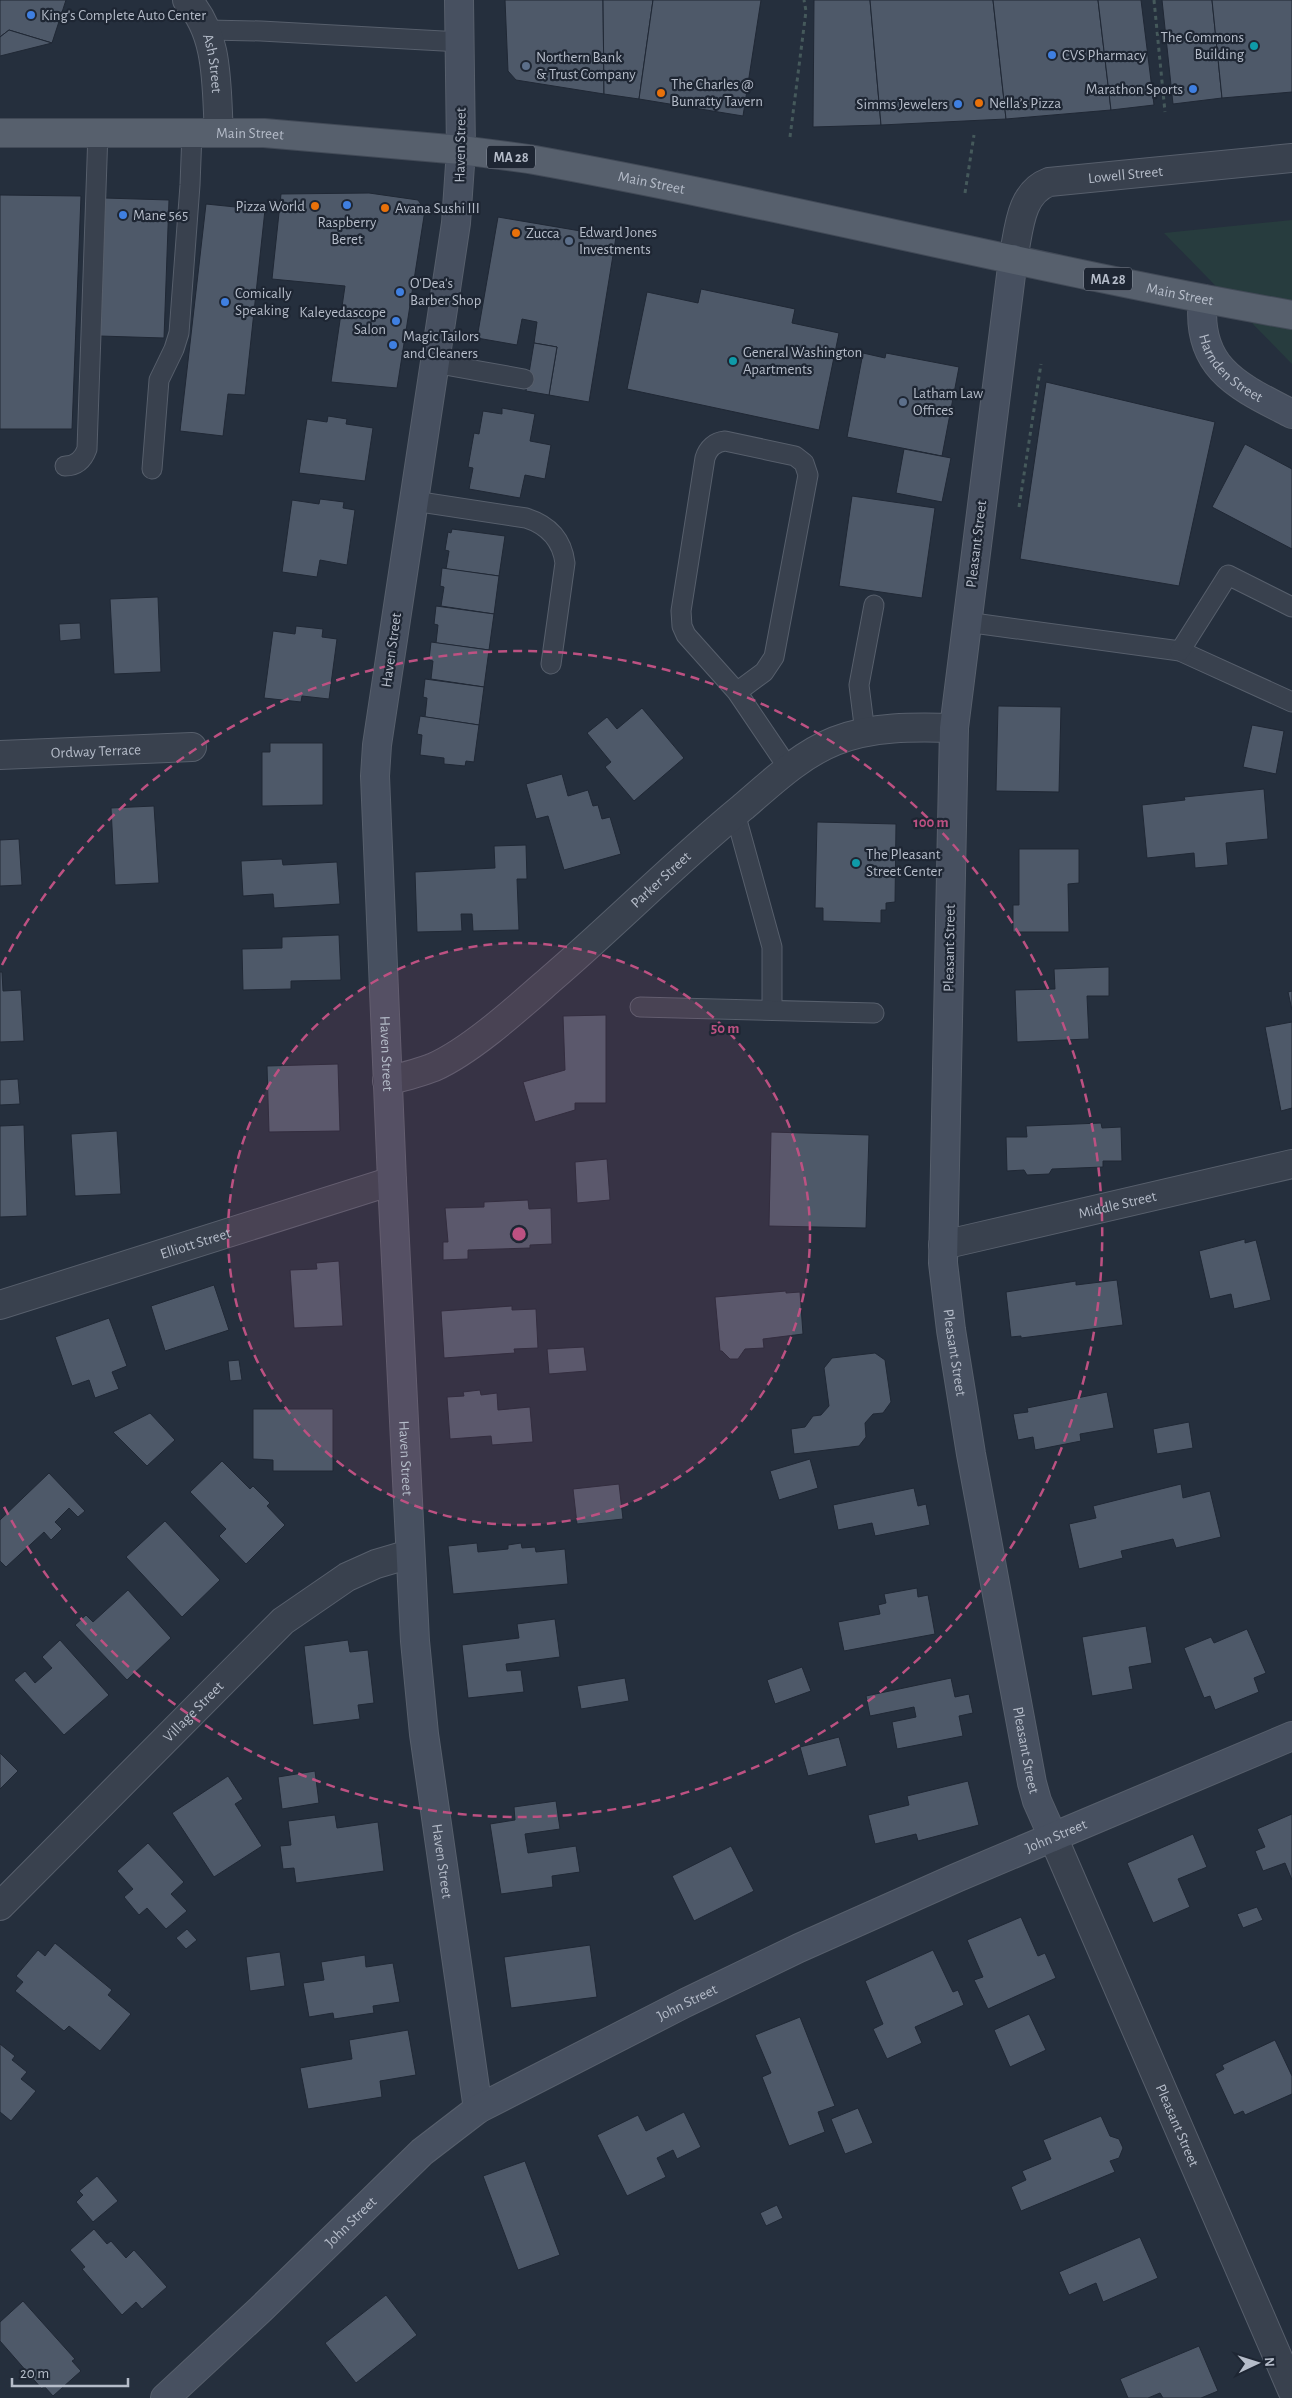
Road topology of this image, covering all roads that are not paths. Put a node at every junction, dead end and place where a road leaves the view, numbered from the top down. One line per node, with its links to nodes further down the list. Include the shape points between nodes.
1 (187, 0): 3 (street, Ash Street)
2 (459, 0): 4 (street, Haven Street)
3 (207, 30): 4 (lane); 8 (street, Ash Street, via 215,70)
4 (461, 42): 9 (street, Haven Street)
5 (98, 132): 6 (main road, Main Street / MA 28); 7 (main road, Main Street / MA 28); 17 (lane, via 87,448 81,460)
6 (0, 133)
7 (192, 133): 8 (main road, Main Street / MA 28); 18 (lane, via 178,333 159,380)
8 (219, 133): 9 (main road, Main Street / MA 28, via 264,133)
9 (461, 150): 11 (main road, Main Street / MA 28, via 554,163); 14 (street, Haven Street, via 456,223)
10 (1292, 158): 11 (street, Lowell Street, via 1049,182 1036,190 1027,202)
11 (1013, 258): 12 (main road, Main Street / MA 28); 22 (street, Pleasant Street)
12 (1204, 300): 13 (main road, Main Street / MA 28); 16 (street, Harnden Street, via 1202,313 1206,341 1218,365 1237,385)
13 (1292, 315)
14 (434, 363): 15 (lane); 19 (street, Haven Street)
15 (524, 379)
16 (1292, 414)
17 (64, 466)
18 (152, 469)
19 (414, 501): 24 (lane, via 526,518 543,525 556,537 565,562); 36 (street, Haven Street, via 375,776)
20 (874, 605): 28 (lane, via 859,686)
21 (1292, 607): 23 (lane, via 1228,575)
22 (966, 622): 23 (lane); 27 (street, Pleasant Street)
23 (1180, 651): 26 (lane)
24 (551, 664)
25 (737, 692): 25 (lane, via 686,635 681,616 705,458 710,447 725,441 795,456 804,463 808,474 774,657 764,672); 31 (lane)
26 (1292, 702)
27 (954, 728): 28 (street, Parker Street, via 898,727); 39 (street, Pleasant Street)
28 (864, 733): 31 (street, Parker Street, via 823,746)
29 (192, 747): 30 (street, Ordway Terrace)
30 (0, 754)
31 (789, 769): 32 (street, Parker Street)
32 (735, 813): 34 (lane, via 772,947); 36 (street, Parker Street, via 596,940 460,1052 435,1066)
33 (640, 1007): 34 (lane)
34 (772, 1010): 35 (lane)
35 (874, 1013)
36 (387, 1081): 38 (street, Haven Street)
37 (1292, 1164): 39 (street, Middle Street)
38 (392, 1181): 40 (street, Elliott Street); 41 (street, Haven Street)
39 (943, 1245): 43 (street, Pleasant Street, via 945,1285 971,1454 1034,1793)
40 (0, 1305)
41 (410, 1554): 44 (street, Village Street, via 347,1577 284,1620); 45 (street, Haven Street, via 424,1734)
42 (1292, 1736): 43 (street, John Street)
43 (1053, 1838): 45 (street, John Street, via 790,1952); 46 (street, Pleasant Street)
44 (0, 1906)
45 (478, 2109): 47 (street, John Street, via 422,2152)
46 (1292, 2390)
47 (165, 2398)

